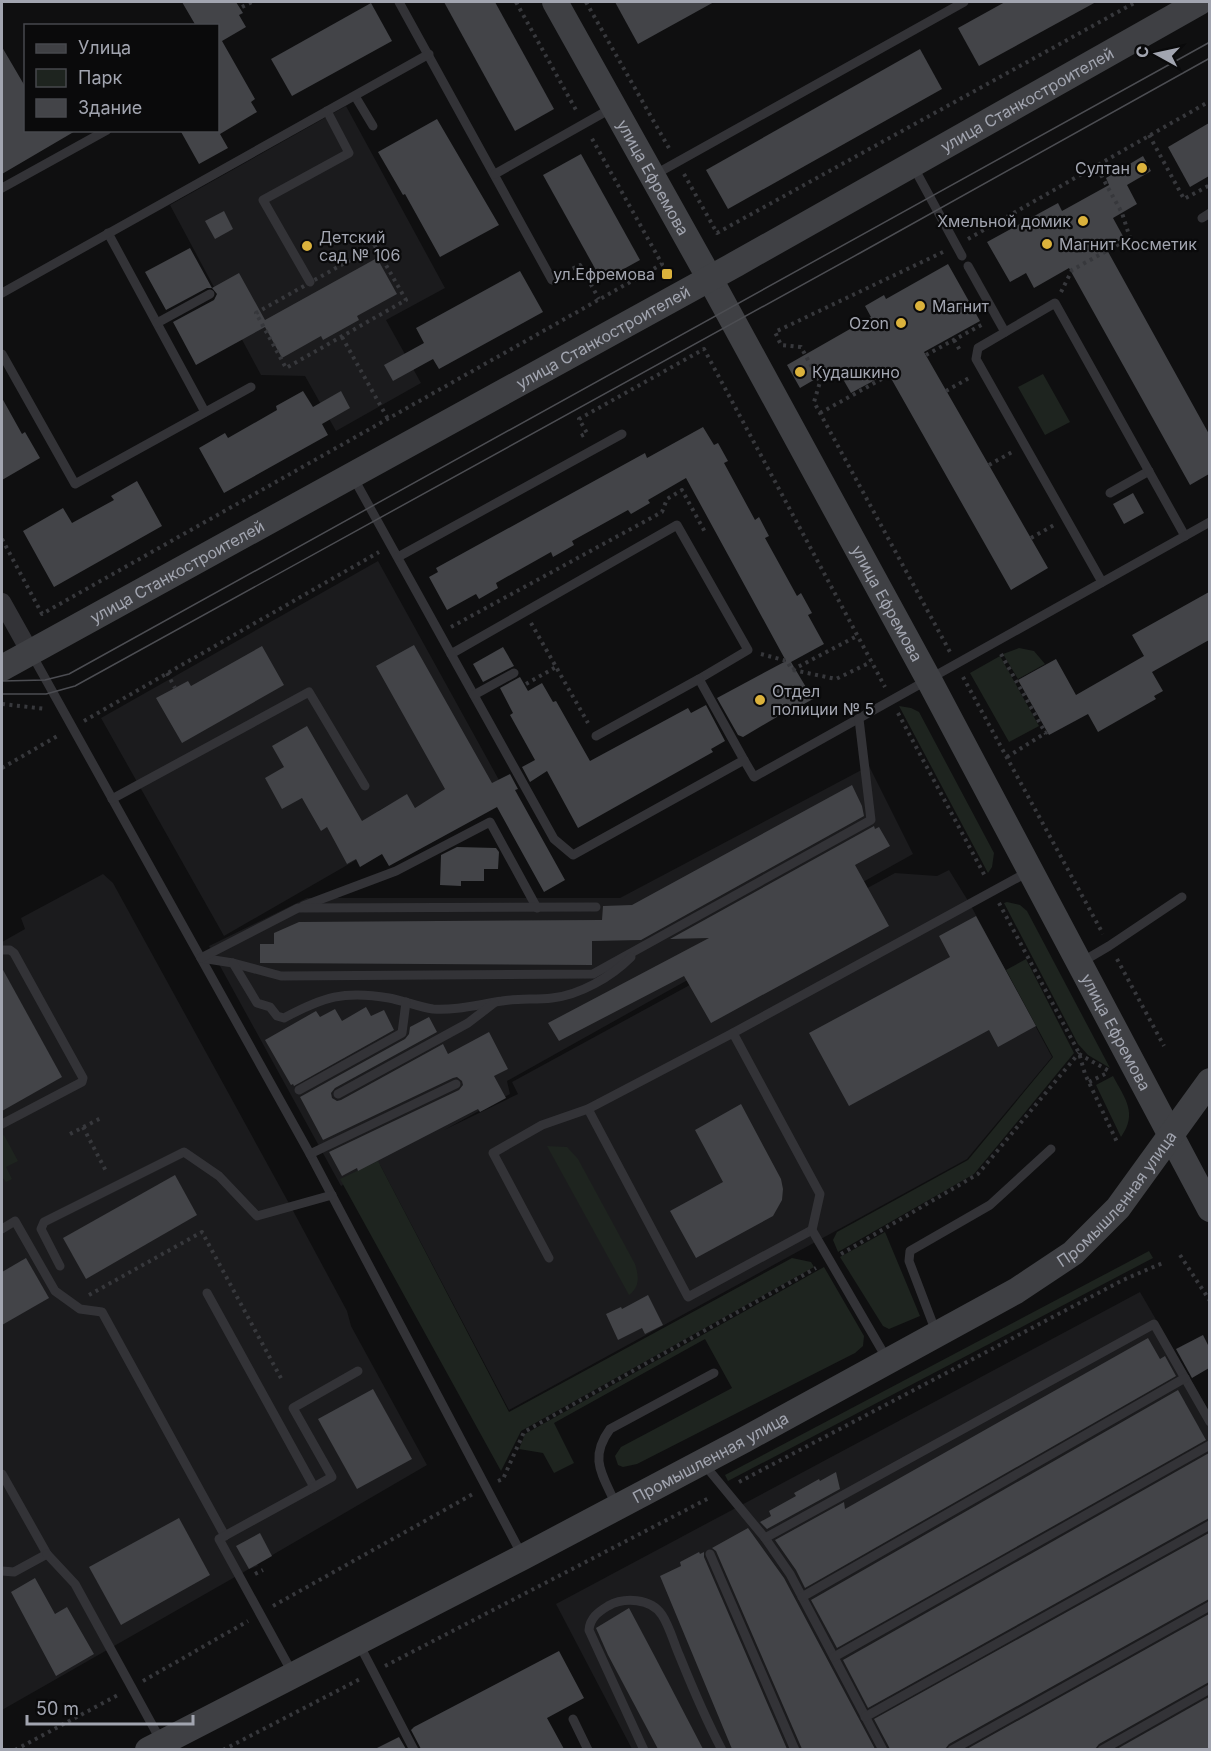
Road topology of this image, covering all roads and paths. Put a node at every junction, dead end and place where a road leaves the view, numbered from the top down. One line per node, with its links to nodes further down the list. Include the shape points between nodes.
1 (252, 2): 8 (path)
2 (399, 2): 9 (lane)
3 (586, 2): 17 (path)
4 (963, 2): 17 (lane)
5 (1136, 2): 17 (path, via 717,233)
6 (1200, 2): 18 (street, улица Станкостроителей)
7 (559, 3): 12 (street, улица Ефремова)
8 (242, 7)
9 (429, 54): 10 (lane); 20 (lane)
10 (355, 96): 13 (lane); 14 (lane)
11 (1209, 101): 16 (path)
12 (614, 106): 20 (lane); 21 (street, улица Ефремова)
13 (327, 111): 24 (lane); 31 (lane, via 350,153 263,200)
14 (373, 126)
15 (103, 132): 23 (lane)
16 (1149, 135): 19 (path); 22 (path, via 1184,199)
17 (678, 162): 21 (lane)
18 (912, 165): 25 (lane); 29 (street, улица Станкостроителей)
19 (1096, 166): 25 (path); 35 (path, via 1122,213 1130,238 1072,270)
20 (495, 174): 30 (lane)
21 (652, 176): 29 (street, улица Ефремова)
22 (1209, 185)
23 (2, 188)
24 (108, 233): 32 (lane); 37 (lane)
25 (956, 245): 26 (lane); 50 (path, via 775,332 782,345 801,347 820,382 814,402)
26 (962, 256)
27 (662, 264): 34 (path)
28 (968, 266): 36 (lane)
29 (710, 279): 57 (street, улица Станкостроителей); 83 (street, улица Ефремова)
30 (552, 280): 34 (path, via 580,265)
31 (310, 282): 39 (path, via 256,313 286,368); 39 (path, via 375,246 406,300)
32 (2, 292)
33 (210, 294): 37 (lane)
34 (599, 299): 51 (path)
35 (1055, 303): 38 (lane); 56 (lane)
36 (996, 316): 38 (lane); 40 (path)
37 (157, 323): 49 (lane)
38 (1005, 332): 67 (lane, via 978,348 976,359)
39 (342, 337): 51 (path)
40 (954, 340): 43 (path); 44 (path)
41 (704, 349): 53 (path, via 579,418 587,433)
42 (2, 354): 49 (lane, via 75,484)
43 (926, 355)
44 (964, 357)
45 (889, 375): 50 (path)
46 (974, 375): 48 (path)
47 (251, 387): 49 (lane)
48 (946, 391)
49 (205, 412)
50 (820, 413): 77 (path)
51 (388, 419): 64 (path, via 42,614)
52 (622, 434): 66 (lane)
53 (576, 439)
54 (1016, 450): 55 (path)
55 (989, 465)
56 (1149, 471): 58 (lane); 62 (lane)
57 (352, 475): 65 (lane); 73 (street, улица Станкостроителей)
58 (1110, 493)
59 (1209, 522): 62 (lane)
60 (1058, 523): 63 (path)
61 (705, 532): 70 (path, via 682,490 667,499 663,512)
62 (1185, 536): 67 (lane)
63 (1031, 538)
64 (2, 539)
65 (391, 545): 66 (lane); 80 (path)
66 (398, 557): 70 (lane)
67 (1102, 582): 72 (lane)
68 (2, 602): 73 (street)
69 (525, 612): 75 (lane); 82 (lane, via 677,525 748,650); 90 (path)
70 (440, 633): 75 (lane)
71 (857, 636): 79 (path)
72 (995, 643): 77 (lane); 91 (path, via 1047,733)
73 (30, 652): 78 (street, улица Станкостроителей); 87 (lane)
74 (759, 653): 79 (path, via 787,661)
75 (451, 654): 85 (lane)
76 (871, 662): 79 (path, via 836,679)
77 (957, 664): 83 (lane); 91 (path)
78 (2, 668)
79 (792, 670)
80 (166, 673): 84 (path); 89 (path)
81 (514, 673): 85 (lane)
82 (699, 679): 90 (lane); 92 (lane)
83 (929, 680): 88 (lane); 96 (street, улица Ефремова)
84 (175, 688)
85 (474, 695): 92 (lane, via 554,839 573,855)
86 (2, 704): 87 (path)
87 (62, 710): 89 (lane)
88 (859, 719): 92 (lane, via 754,777); 102 (lane, via 872,820)
89 (71, 728): 93 (path); 95 (lane)
90 (596, 736)
91 (1007, 757): 101 (path)
92 (744, 760)
93 (2, 768)
94 (365, 786): 95 (lane, via 309,692)
95 (112, 799): 104 (lane)
96 (1030, 871): 106 (street, улица Ефремова); 109 (lane)
97 (1182, 897): 101 (lane)
98 (596, 907): 100 (lane)
99 (298, 908): 100 (lane); 100 (lane, via 396,870 490,822); 104 (lane)
100 (537, 908)
101 (1109, 946): 106 (lane); 110 (path)
102 (639, 949): 105 (lane, via 593,974 281,976); 108 (lane, via 617,971 569,995)
103 (2, 950): 119 (lane, via 14,953 83,1078)
104 (201, 958): 105 (lane); 125 (lane)
105 (233, 963): 107 (lane, via 257,1003 270,1006 277,1016 284,1018 313,1003 341,995)
106 (1078, 964): 122 (street, улица Ефремова)
107 (406, 1002): 108 (lane, via 434,1009); 115 (lane, via 402,1033)
108 (496, 1002): 116 (lane, via 468,1023)
109 (733, 1033): 117 (lane); 130 (lane, via 820,1194)
110 (1164, 1046)
111 (1079, 1053): 113 (path); 113 (path, via 1110,1072); 133 (path, via 978,1174)
112 (1209, 1081): 122 (street, Промышленная улица)
113 (1089, 1082): 123 (path)
114 (456, 1084): 125 (lane)
115 (298, 1090)
116 (338, 1094)
117 (588, 1109): 130 (lane, via 688,1297); 132 (lane, via 542,1125 493,1152)
118 (103, 1117): 120 (path)
119 (2, 1124)
120 (83, 1127): 121 (path); 126 (path)
121 (70, 1134)
122 (1170, 1136): 128 (street, улица Ефремова); 139 (street, Промышленная улица, via 1118,1208 1073,1253 1016,1291)
123 (1117, 1142)
124 (1051, 1149): 139 (lane, via 990,1205 910,1251 909,1261)
125 (310, 1154): 127 (lane)
126 (115, 1187): 127 (lane, via 184,1152 219,1176 257,1216); 135 (lane, via 42,1225)
127 (332, 1196): 150 (lane)
128 (1209, 1209)
129 (2, 1229): 154 (lane, via 15,1221 55,1291 80,1309 102,1312)
130 (812, 1230): 133 (lane)
131 (1180, 1255): 138 (path)
132 (549, 1258)
133 (830, 1261): 140 (lane); 150 (path, via 524,1432 503,1479)
134 (1165, 1262): 151 (path)
135 (60, 1266)
136 (207, 1293): 149 (lane)
137 (85, 1298): 144 (path, via 202,1232)
138 (1209, 1301)
139 (937, 1334): 140 (street, Промышленная улица)
140 (888, 1362): 147 (street, Промышленная улица)
141 (358, 1371): 149 (lane, via 293,1408 332,1477)
142 (714, 1373): 152 (lane, via 610,1429 601,1441 597,1457)
143 (1185, 1378): 145 (lane); 155 (lane, via 1154,1324); 160 (lane)
144 (283, 1382)
145 (1209, 1422)
146 (1209, 1445): 164 (lane)
147 (703, 1462): 151 (lane); 152 (street, Промышленная улица)
148 (2, 1474): 156 (lane)
149 (314, 1487): 154 (lane)
150 (484, 1487): 158 (lane); 162 (path)
151 (726, 1489): 155 (lane); 165 (path)
152 (617, 1507): 158 (street, Промышленная улица)
153 (1209, 1525): 169 (lane)
154 (225, 1536): 162 (lane, via 219,1539)
155 (765, 1538): 160 (lane)
156 (47, 1554): 159 (lane, via 14,1572); 167 (lane, via 75,1584)
157 (710, 1554): 178 (lane)
158 (523, 1557): 163 (street, Промышленная улица)
159 (2, 1571)
160 (802, 1597): 164 (lane)
161 (1209, 1606): 180 (lane)
162 (260, 1614): 166 (lane); 167 (path)
163 (358, 1642): 165 (lane); 166 (street, Промышленная улица)
164 (834, 1657): 169 (lane)
165 (374, 1672): 173 (path); 174 (lane)
166 (293, 1675): 171 (street, Промышленная улица)
167 (132, 1688): 171 (lane); 172 (path)
168 (1209, 1689): 181 (lane)
169 (865, 1717): 179 (lane)
170 (573, 1719): 175 (lane)
171 (154, 1746)
172 (15, 1749)
173 (223, 1749)
174 (414, 1749)
175 (588, 1749)
176 (644, 1749): 177 (lane, via 588,1630 598,1612 612,1604 634,1600 662,1613 706,1721)
177 (722, 1749)
178 (795, 1749)
179 (883, 1749)
180 (952, 1749)
181 (1102, 1749)

